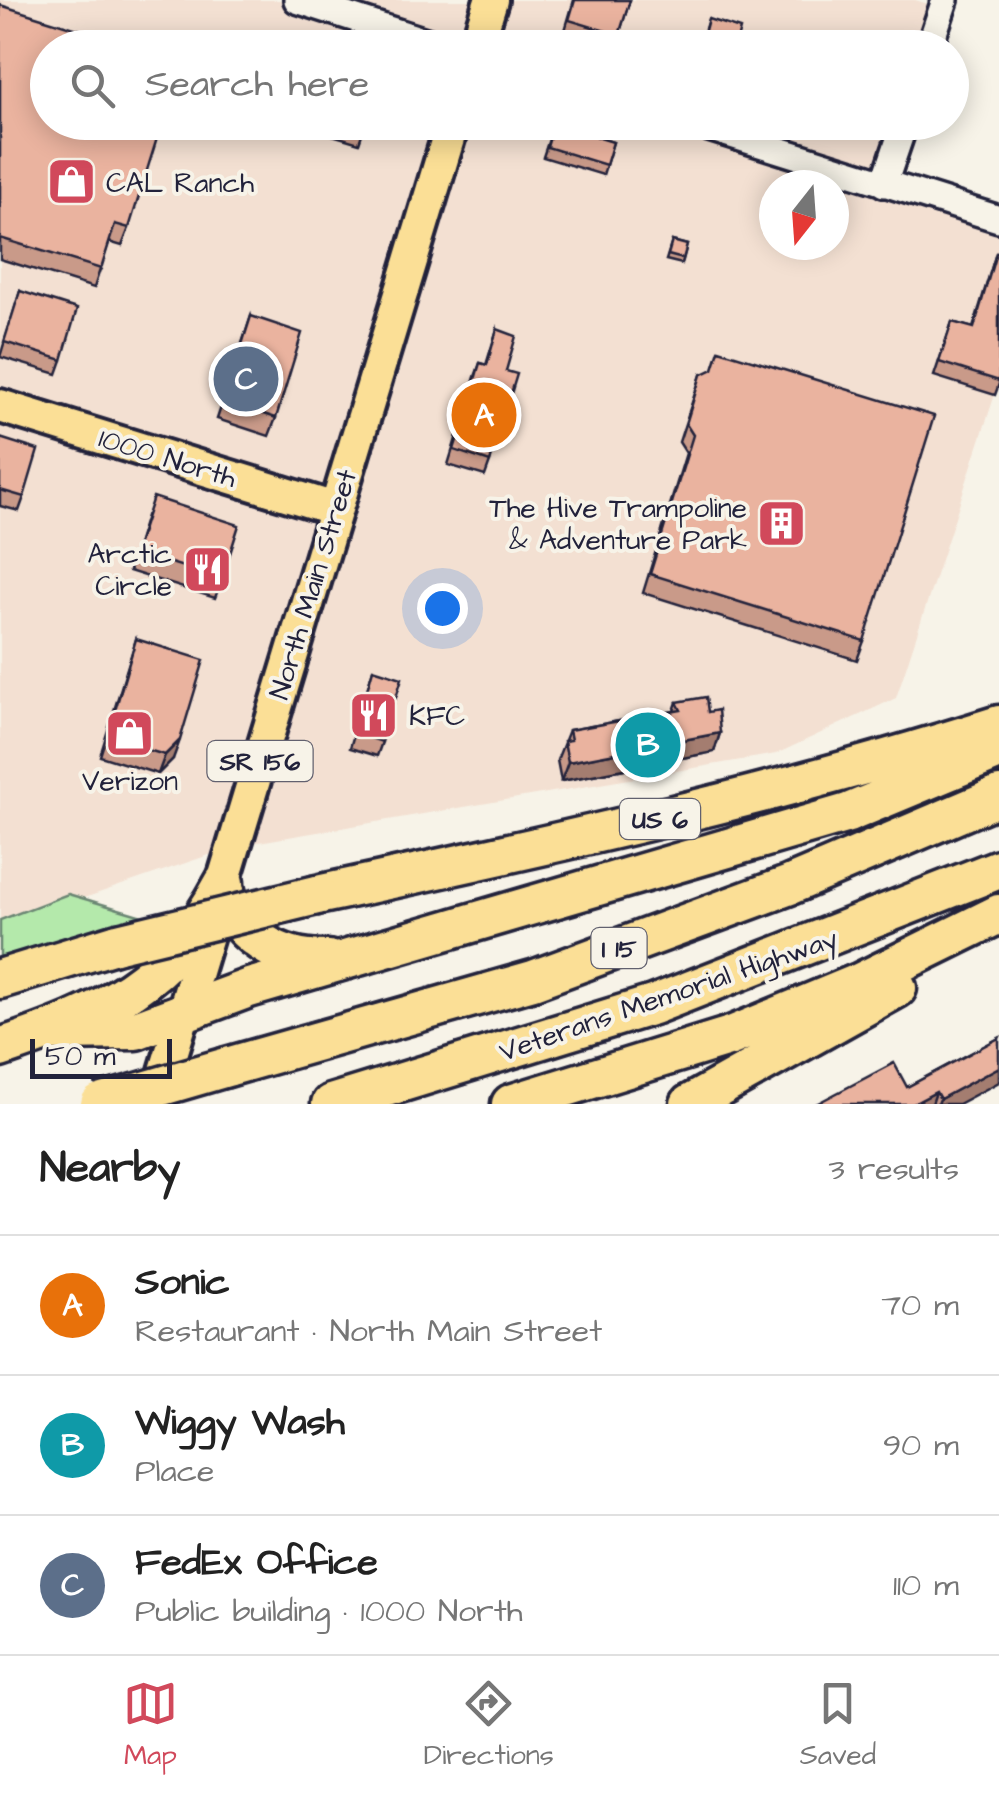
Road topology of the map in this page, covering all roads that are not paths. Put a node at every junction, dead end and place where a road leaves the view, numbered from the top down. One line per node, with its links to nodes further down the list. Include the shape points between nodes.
1 (297, 0): 4 (street)
2 (491, 0): 5 (main road)
3 (945, 0): 6 (street)
4 (391, 30)
5 (482, 30)
6 (936, 30)
7 (448, 140): 13 (main road, North Main Street / SR 156)
8 (746, 140): 10 (street)
9 (898, 140): 10 (street)
10 (884, 184): 11 (street)
11 (999, 219)
12 (0, 406): 13 (main road, 1000 North)
13 (335, 509): 18 (main road, North Main Street / SR 156)
14 (999, 725): 22 (highway, US 6, bridge, via 709,808 316,895)
15 (999, 750): 21 (highway, via 848,813)
16 (999, 796): 26 (highway, Veterans Memorial Highway / I 15, bridge, via 790,885 552,973)
17 (999, 869): 28 (highway, Veterans Memorial Highway / I 15, via 653,1005)
18 (224, 883): 21 (highway, via 238,922 266,947 316,960); 23 (main road, North Main Street / SR 156); 24 (highway, via 186,941 144,984)
19 (999, 914): 29 (highway, via 731,1036)
20 (999, 924): 30 (highway)
21 (356, 959): 23 (highway)
22 (0, 978)
23 (184, 1012): 24 (highway, via 136,1030); 27 (main road, North Main Street / SR 156)
24 (52, 1032): 25 (highway)
25 (0, 1048)
26 (100, 1104)
27 (156, 1104)
28 (331, 1104)
29 (510, 1104)
30 (690, 1104)

